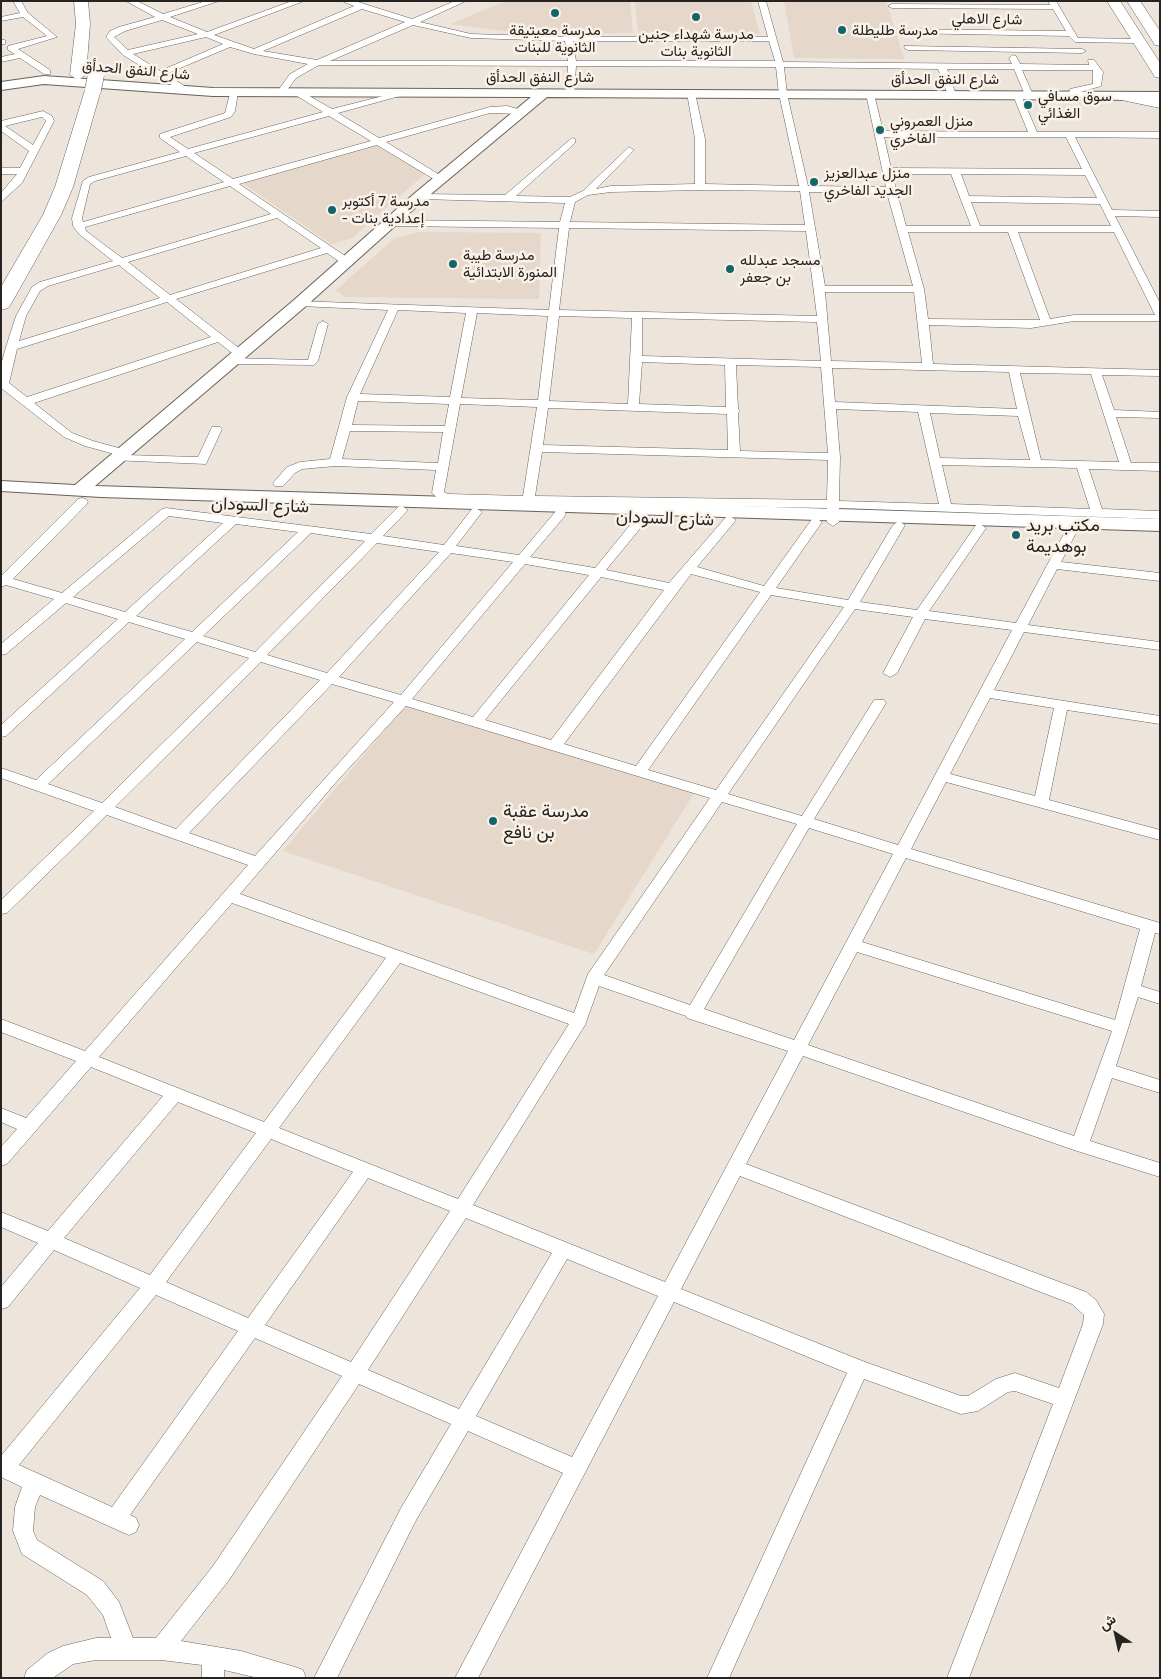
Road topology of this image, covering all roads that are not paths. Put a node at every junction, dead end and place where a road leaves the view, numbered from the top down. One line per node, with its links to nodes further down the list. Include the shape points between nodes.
1 (17, 1): 15 (street)
2 (81, 1): 44 (highway)
3 (95, 1): 44 (highway)
4 (130, 1): 17 (street)
5 (215, 1): 17 (street)
6 (300, 1): 20 (street)
7 (346, 1): 14 (street)
8 (440, 1): 12 (street)
9 (762, 1): 23 (street)
10 (1113, 1): 24 (main road)
11 (1133, 1): 26 (main road)
12 (458, 3): 19 (street)
13 (1054, 4): 16 (street); 21 (street)
14 (361, 6): 19 (street); 32 (street)
15 (25, 14): 18 (street); 28 (street, via 52,38)
16 (896, 15): 21 (street, شارع الاهلي); 29 (street)
17 (162, 17): 20 (street); 33 (street, via 111,34 112,40)
18 (1, 20)
19 (411, 22): 22 (street, via 471,36); 36 (street)
20 (206, 35): 27 (street); 33 (street)
21 (1073, 37): 24 (street, شارع الاهلي); 31 (street)
22 (569, 39): 23 (street); 37 (street)
23 (774, 39): 38 (street)
24 (1138, 41): 46 (main road)
25 (1, 42): 28 (street)
26 (1160, 42)
27 (230, 44): 32 (street); 45 (street)
28 (11, 48): 34 (street)
29 (908, 48): 30 (street); 39 (street)
30 (1010, 50): 31 (street); 41 (street)
31 (1082, 51): 42 (street)
32 (254, 52): 36 (street)
33 (126, 53): 45 (street)
34 (21, 55): 35 (street); 43 (street)
35 (1, 60)
36 (319, 63): 37 (street); 51 (street, via 299,72)
37 (572, 63): 38 (street); 55 (street)
38 (780, 64): 39 (street); 57 (street)
39 (913, 65): 40 (street)
40 (941, 65): 41 (street); 59 (street)
41 (1016, 66): 42 (street); 60 (street)
42 (1097, 68): 61 (street, via 1097,86 1073,91)
43 (47, 72)
44 (89, 72): 77 (highway); 116 (highway, via 64,187)
45 (159, 74): 49 (street)
46 (1160, 74)
47 (1160, 82): 62 (main road, via 1147,90)
48 (2, 84): 49 (main road, شارع النفق الحدأق, via 64,80)
49 (186, 91): 50 (main road, شارع النفق الحدأق)
50 (234, 92): 51 (main road, شارع النفق الحدأق); 76 (street, via 228,115 163,136)
51 (281, 92): 52 (main road, شارع النفق الحدأق)
52 (297, 92): 53 (main road, شارع النفق الحدأق); 66 (street)
53 (404, 92): 54 (main road, شارع النفق الحدأق); 66 (street)
54 (544, 93): 55 (main road, شارع النفق الحدأق); 65 (main road)
55 (570, 93): 56 (main road, شارع النفق الحدأق)
56 (691, 93): 57 (main road, شارع النفق الحدأق); 86 (street, via 700,139)
57 (783, 94): 58 (main road, شارع النفق الحدأق); 87 (street)
58 (870, 94): 59 (main road, شارع النفق الحدأق); 68 (street)
59 (952, 95): 60 (main road, شارع النفق الحدأق)
60 (1023, 95): 61 (main road, شارع النفق الحدأق); 70 (street)
61 (1076, 95): 62 (main road, شارع النفق الحدأق)
62 (1126, 95): 63 (main road, شارع النفق الحدأق); 64 (main road)
63 (1160, 95)
64 (1160, 104)
65 (521, 111): 72 (street, via 490,110); 83 (main road)
66 (330, 113): 72 (street); 76 (street)
67 (1, 125): 74 (street); 74 (street, via 32,115 47,115 50,122)
68 (878, 134): 70 (street); 80 (street)
69 (1160, 135): 71 (street)
70 (1034, 136): 71 (street)
71 (1070, 136): 82 (street)
72 (376, 140): 83 (street); 84 (street)
73 (572, 140): 92 (street)
74 (34, 150): 79 (street)
75 (629, 150): 89 (street)
76 (186, 152): 84 (street); 100 (street, via 88,181 78,210)
77 (52, 169)
78 (1, 171): 79 (street)
79 (23, 171): 91 (street, via 12,190)
80 (887, 171): 81 (street); 88 (street)
81 (955, 171): 82 (street); 93 (street)
82 (1086, 172): 95 (street)
83 (440, 179): 90 (main road)
84 (232, 182): 98 (street); 100 (street)
85 (46, 187): 107 (highway)
86 (700, 187): 87 (street); 89 (street, via 611,189)
87 (804, 188): 88 (street); 102 (street)
88 (891, 190): 103 (street)
89 (586, 193): 94 (street)
90 (420, 196): 92 (street); 99 (main road)
91 (1, 199)
92 (507, 199): 94 (street)
93 (965, 199): 95 (street); 105 (street)
94 (571, 200): 101 (street)
95 (1101, 201): 96 (street)
96 (1108, 214): 97 (street); 104 (street)
97 (1160, 214)
98 (278, 216): 108 (street); 109 (street)
99 (392, 223): 101 (street); 110 (main road)
100 (78, 226): 109 (street)
101 (564, 226): 102 (street); 119 (street)
102 (809, 228): 111 (street)
103 (903, 229): 105 (street); 112 (street)
104 (1115, 229): 106 (street); 113 (street)
105 (977, 230): 106 (street)
106 (1012, 230): 125 (street)
107 (13, 249)
108 (329, 250): 110 (street); 114 (street)
109 (119, 262): 114 (street); 128 (street, via 39,287 21,316)
110 (347, 262): 115 (main road)
111 (820, 289): 112 (street); 123 (street)
112 (919, 289): 124 (street)
113 (1155, 295): 121 (street)
114 (168, 300): 127 (street); 128 (street)
115 (300, 303): 117 (street); 129 (main road)
116 (1, 304)
117 (396, 306): 118 (street); 137 (street)
118 (472, 309): 119 (street); 138 (street)
119 (555, 313): 120 (street); 140 (street)
120 (637, 314): 123 (street); 130 (street)
121 (1160, 314)
122 (1160, 318): 125 (street, via 1074,318)
123 (822, 319): 132 (street)
124 (923, 322): 125 (street); 133 (street)
125 (1046, 323)
126 (323, 324): 129 (street, via 314,361 310,363)
127 (219, 338): 129 (street); 139 (street)
128 (11, 348): 139 (street, via 3,384)
129 (236, 357): 153 (main road)
130 (637, 359): 131 (street); 142 (street)
131 (730, 362): 132 (street); 144 (street)
132 (827, 364): 133 (street); 141 (street)
133 (928, 367): 134 (street)
134 (1014, 370): 135 (street); 145 (street)
135 (1096, 372): 136 (street); 146 (street)
136 (1160, 373)
137 (352, 397): 138 (street); 149 (street)
138 (454, 400): 140 (street); 150 (street)
139 (24, 402): 153 (street, via 68,435)
140 (543, 405): 142 (street); 151 (street)
141 (830, 405): 143 (street); 154 (street)
142 (633, 408): 144 (street)
143 (924, 409): 145 (street); 155 (street)
144 (734, 411): 152 (street)
145 (1023, 413): 157 (street)
146 (1110, 413): 147 (street); 159 (street)
147 (1160, 415)
148 (216, 428): 153 (street, via 202,462)
149 (345, 428): 150 (street); 156 (street)
150 (449, 429): 160 (street)
151 (536, 448): 152 (street); 166 (street)
152 (734, 454): 154 (street)
153 (119, 455): 164 (main road)
154 (834, 458): 172 (street)
155 (936, 461): 157 (street); 167 (street)
156 (335, 462): 160 (street); 163 (street, via 291,470)
157 (1036, 462): 158 (street)
158 (1082, 464): 159 (street); 170 (street)
159 (1126, 466): 161 (street)
160 (442, 467): 166 (street, via 438,493 445,498)
161 (1160, 467)
162 (1, 486): 164 (main road)
163 (278, 495): 164 (main road, شارع السودان); 166 (main road, شارع السودان); 168 (main road, شارع السودان)
164 (81, 497): 165 (main road); 190 (street)
165 (1, 499)
166 (528, 501): 172 (main road, شارع السودان)
167 (946, 508): 170 (street); 172 (street)
168 (402, 510): 169 (main road, شارع السودان); 183 (street)
169 (476, 512): 171 (main road, شارع السودان); 184 (street)
170 (1097, 513): 173 (street)
171 (560, 514): 174 (main road, شارع السودان); 185 (street)
172 (829, 515): 176 (main road, شارع السودان); 177 (main road, شارع السودان); 178 (main road, شارع السودان); 192 (street)
173 (1160, 515)
174 (643, 517): 176 (main road, شارع السودان); 188 (street)
175 (232, 520): 180 (street); 193 (street, via 166,512); 196 (street)
176 (730, 520): 187 (street)
177 (899, 525): 179 (main road, شارع السودان); 194 (street)
178 (1160, 525)
179 (980, 528): 181 (main road, شارع السودان); 195 (street)
180 (308, 529): 183 (street); 198 (street)
181 (1071, 531): 182 (main road, شارع السودان); 186 (street)
182 (1160, 535)
183 (374, 540): 184 (street); 201 (street)
184 (447, 550): 185 (street); 203 (street)
185 (524, 560): 188 (street); 205 (street)
186 (1055, 565): 189 (street); 197 (street)
187 (689, 569): 191 (street); 192 (street)
188 (597, 572): 191 (street); 209 (street)
189 (1160, 577)
190 (3, 582): 193 (street)
191 (672, 588): 211 (street)
192 (769, 591): 194 (street); 212 (street, via 736,632)
193 (63, 598): 196 (street); 200 (street)
194 (852, 605): 195 (street); 216 (street)
195 (921, 614): 197 (street); 202 (street)
196 (126, 617): 198 (street); 210 (street)
197 (1020, 627): 199 (street); 204 (street)
198 (193, 636): 201 (street); 215 (street)
199 (1160, 646)
200 (1, 652)
201 (257, 656): 203 (street); 218 (street)
202 (890, 673)
203 (330, 678): 205 (street); 220 (street)
204 (987, 693): 207 (street); 214 (street)
205 (404, 700): 209 (street); 223 (street)
206 (879, 703): 219 (street)
207 (1061, 705): 208 (street); 217 (street)
208 (1160, 720)
209 (475, 723): 211 (street)
210 (1, 733)
211 (554, 747): 212 (street)
212 (639, 772): 216 (street)
213 (1, 773): 215 (street)
214 (942, 776): 217 (street); 222 (street)
215 (38, 786): 218 (street)
216 (720, 795): 219 (street); 229 (street)
217 (1041, 803): 221 (street)
218 (103, 809): 220 (street); 225 (street)
219 (805, 821): 222 (street); 232 (street)
220 (179, 834): 223 (street)
221 (1160, 835)
222 (902, 851): 226 (street); 227 (street)
223 (259, 863): 224 (street)
224 (229, 896): 228 (street); 237 (street)
225 (1, 909)
226 (1154, 928): 230 (street)
227 (854, 945): 235 (street); 236 (street)
228 (396, 956): 233 (street); 243 (street)
229 (594, 978): 232 (street); 233 (street)
230 (1131, 989): 231 (street); 235 (street)
231 (1160, 998)
232 (693, 1014): 236 (street)
233 (579, 1021): 249 (street)
234 (1, 1025): 237 (street)
235 (1121, 1028): 238 (street)
236 (797, 1049): 244 (street); 246 (street)
237 (88, 1060): 240 (street); 242 (street)
238 (1108, 1070): 239 (street); 244 (street)
239 (1160, 1087)
240 (175, 1093): 243 (street); 251 (street)
241 (1, 1115): 242 (street)
242 (29, 1126): 245 (street)
243 (268, 1131): 247 (street); 253 (street)
244 (1080, 1145): 248 (street)
245 (1, 1159)
246 (735, 1167): 254 (street); 259 (street, via 1079,1298 1094,1314 1093,1324)
247 (366, 1169): 249 (street); 256 (street)
248 (1160, 1170)
249 (462, 1208): 252 (street); 258 (street)
250 (1, 1219): 251 (street)
251 (51, 1240): 253 (street); 255 (street)
252 (563, 1250): 254 (street); 260 (street)
253 (152, 1284): 256 (street); 261 (street)
254 (668, 1293): 257 (street); 262 (street)
255 (1, 1301)
256 (251, 1329): 258 (street); 263 (street, via 123,1522)
257 (858, 1369): 259 (street, via 961,1405 971,1405 1002,1385 1015,1382); 272 (street)
258 (355, 1373): 260 (street); 265 (street, via 221,1573)
259 (1064, 1399): 273 (street)
260 (462, 1419): 262 (street); 270 (street, via 408,1515)
261 (3, 1468): 263 (street)
262 (576, 1469): 271 (street)
263 (34, 1483): 264 (street, via 25,1507 23,1531 29,1547 95,1588 111,1609)
264 (126, 1649): 265 (street); 267 (street, via 96,1648 72,1654 56,1661)
265 (161, 1649): 266 (street)
266 (213, 1656): 268 (street); 269 (street)
267 (34, 1678)
268 (213, 1678)
269 (295, 1678)
270 (325, 1678)
271 (466, 1678)
272 (718, 1678)
273 (958, 1678)

